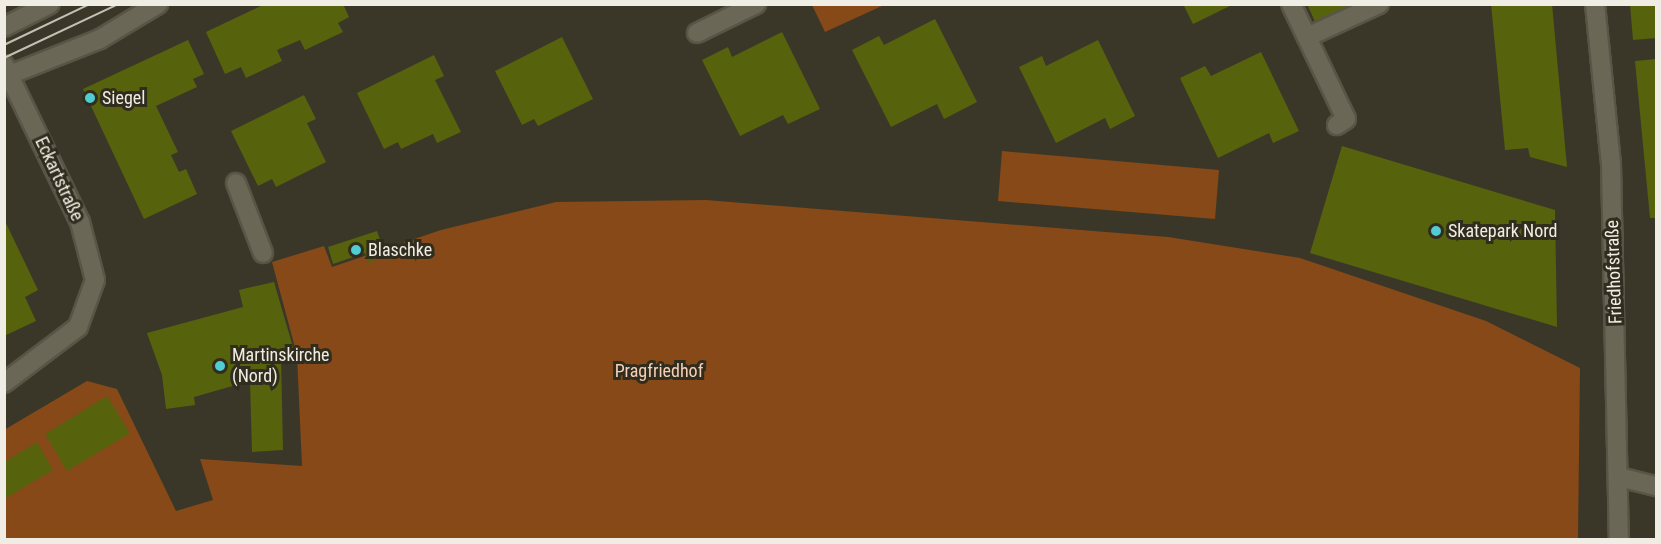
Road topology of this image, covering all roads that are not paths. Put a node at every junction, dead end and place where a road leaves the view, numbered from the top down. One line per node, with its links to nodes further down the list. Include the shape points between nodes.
1 (50, 4): 7 (street)
2 (158, 4): 10 (street, via 100,39)
3 (756, 4): 8 (street)
4 (1291, 4): 9 (street)
5 (1379, 4): 9 (street)
6 (1595, 4): 15 (street, Friedhofstraße, via 1611,164)
7 (4, 27)
8 (697, 33)
9 (1307, 37): 11 (street, via 1346,119)
10 (6, 73): 14 (street, Eckartstraße, via 80,222 94,261 92,299 78,327 60,346)
11 (1337, 125)
12 (236, 183): 13 (street)
13 (263, 253)
14 (4, 383)
15 (1619, 477): 16 (street); 17 (street, Friedhofstraße)
16 (1656, 486)
17 (1619, 540)

